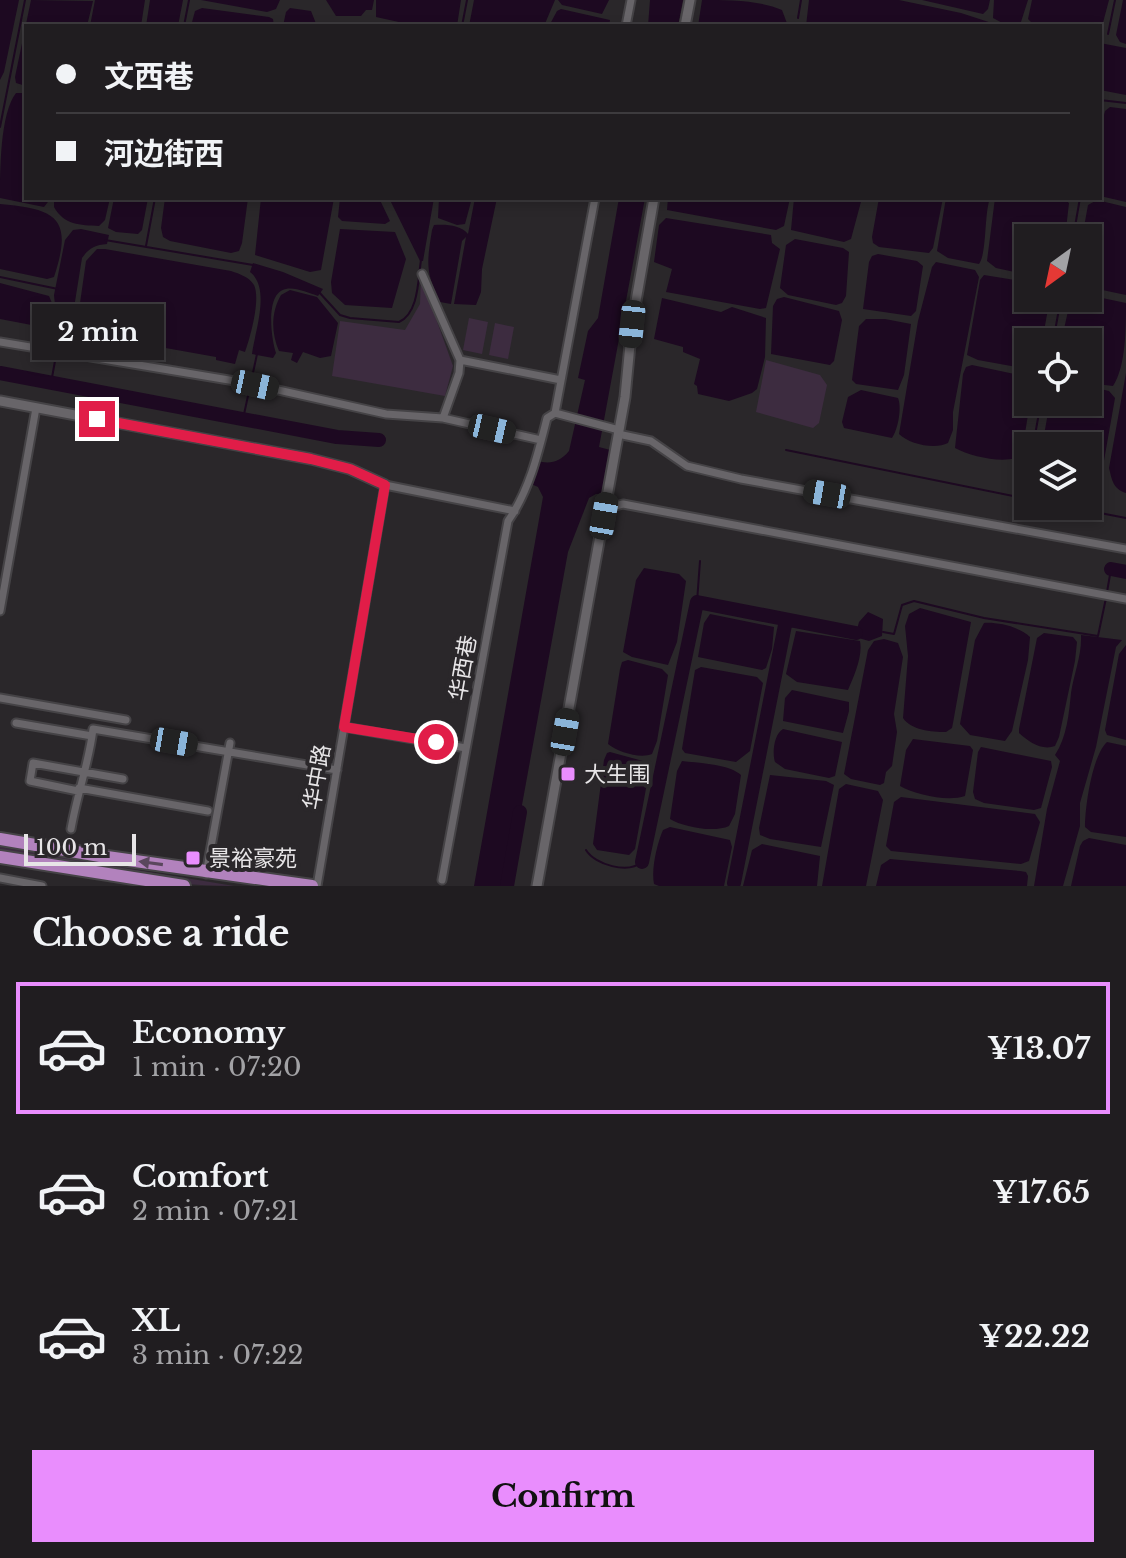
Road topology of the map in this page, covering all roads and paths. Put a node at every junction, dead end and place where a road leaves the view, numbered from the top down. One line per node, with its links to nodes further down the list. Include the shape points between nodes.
1 (631, 0): 3 (street)
2 (690, 0): 4 (street)
3 (626, 24)
4 (685, 24)
5 (595, 200): 10 (street, 华西巷)
6 (654, 200): 15 (street)
7 (422, 274): 9 (street)
8 (0, 342): 14 (street, via 251,384 386,414)
9 (460, 360): 10 (street); 14 (street)
10 (561, 380): 13 (street, 华西巷)
11 (0, 401): 12 (street)
12 (36, 408): 17 (street, via 311,459); 21 (street)
13 (555, 413): 15 (street); 16 (street, 华西巷, via 547,418)
14 (443, 418): 16 (street)
15 (618, 432): 19 (street); 22 (street, via 651,441 687,466 741,479)
16 (541, 440): 18 (street, 华西巷)
17 (385, 485): 18 (street); 29 (street, 华中路)
18 (515, 511): 32 (street, 华西巷, via 508,521)
19 (604, 516): 24 (street, via 623,504); 47 (street)
20 (0, 543): 21 (street)
21 (11, 545): 23 (street)
22 (1126, 549)
23 (2, 585): 25 (street)
24 (1126, 599)
25 (0, 611)
26 (0, 698): 27 (street)
27 (126, 720)
28 (16, 723): 30 (street)
29 (344, 727): 32 (street); 33 (street, 华中路)
30 (92, 733): 33 (street); 34 (street)
31 (230, 743): 41 (street)
32 (466, 748): 43 (street, 华西巷, via 442,881)
33 (337, 770): 46 (street, 华中路)
34 (86, 772): 35 (street); 36 (street); 36 (street, via 33,763 30,781)
35 (123, 779)
36 (78, 789): 37 (street); 38 (street)
37 (208, 811)
38 (71, 829)
39 (0, 839): 46 (highway, one-way to 39)
40 (0, 857): 45 (highway)
41 (206, 876)
42 (0, 878): 44 (street)
43 (451, 885)
44 (42, 886)
45 (184, 886)
46 (314, 886)
47 (537, 886)

